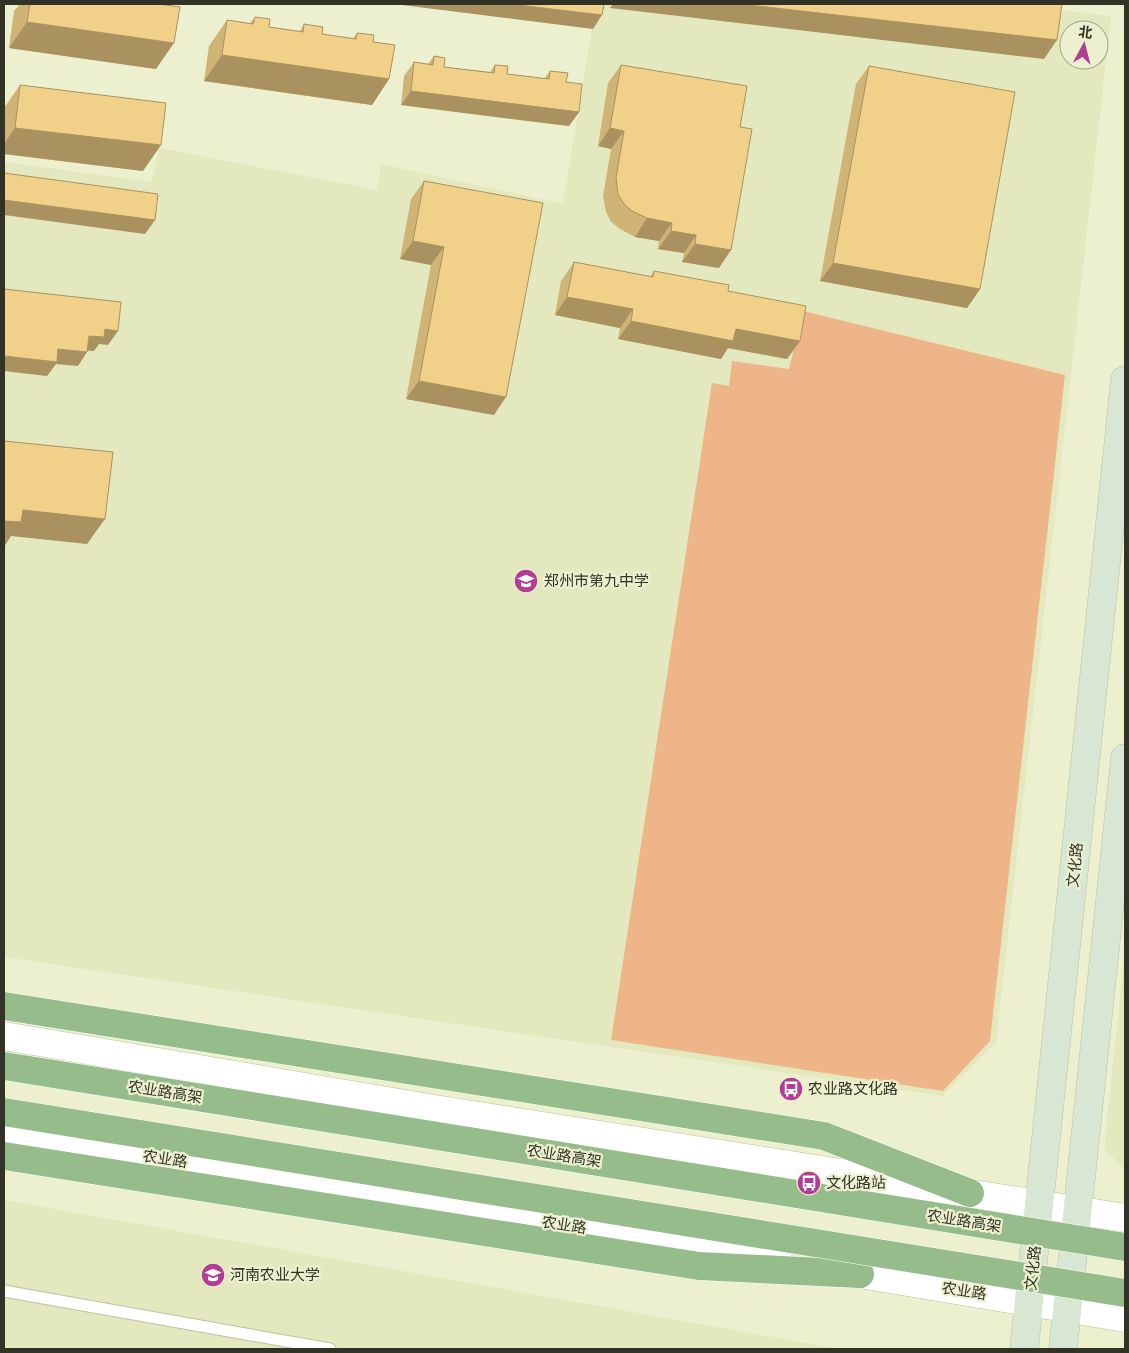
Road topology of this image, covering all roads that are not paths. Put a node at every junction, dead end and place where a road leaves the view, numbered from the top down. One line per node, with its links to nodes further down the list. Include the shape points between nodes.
1 (1125, 380): 10 (main road, 文化路)
2 (1125, 758): 11 (main road)
3 (4, 1006): 9 (highway, via 824,1136)
4 (4, 1036): 9 (street, via 428,1108)
5 (4, 1066): 13 (highway, 农业路高架, bridge)
6 (4, 1112): 16 (highway, bridge)
7 (4, 1133): 14 (street, 农业路)
8 (4, 1156): 14 (highway, via 698,1266)
9 (970, 1193): 10 (street)
10 (1039, 1204): 11 (street); 17 (main road, 文化路)
11 (1078, 1210): 12 (street); 18 (main road)
12 (1125, 1218)
13 (1125, 1247)
14 (860, 1274): 17 (street, 农业路)
15 (4, 1291): 20 (lane)
16 (1125, 1293)
17 (1029, 1302): 18 (street, 农业路); 21 (main road, 文化路)
18 (1067, 1308): 19 (street, 农业路); 22 (main road)
19 (1125, 1318)
20 (330, 1349)
21 (1024, 1349)
22 (1063, 1349)

